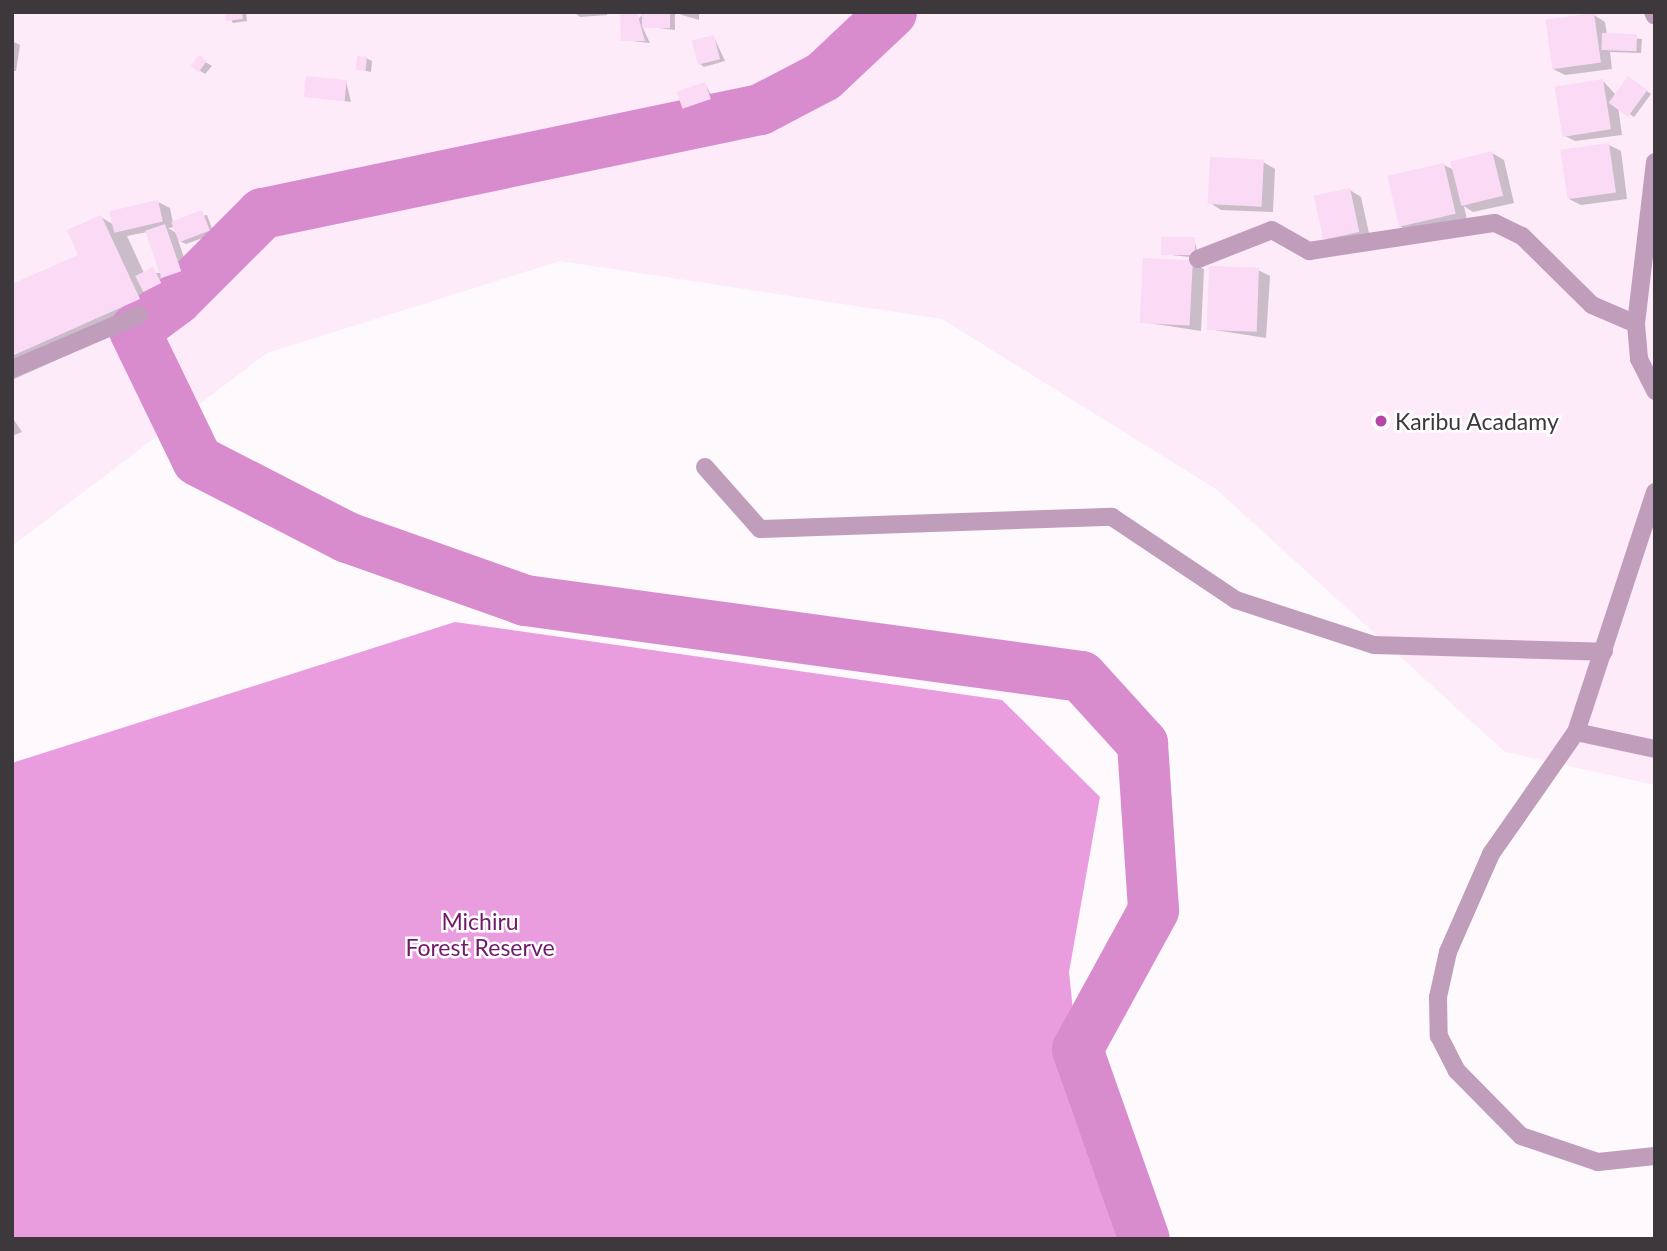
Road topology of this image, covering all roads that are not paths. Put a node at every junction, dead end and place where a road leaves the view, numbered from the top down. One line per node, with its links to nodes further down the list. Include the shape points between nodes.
1 (1655, 162): 4 (street)
2 (1198, 260): 4 (street, via 1272,230 1309,251 1494,223 1522,236 1592,305)
3 (139, 314): 5 (street)
4 (1636, 324): 6 (street, via 1640,359)
5 (12, 369)
6 (1655, 391)
7 (705, 467): 9 (street, via 761,529 1112,517 1237,600 1374,645)
8 (1655, 492): 9 (street)
9 (1604, 652): 10 (street)
10 (1576, 732): 11 (street); 12 (street, via 1491,854 1467,905 1438,997 1439,1036 1457,1071 1521,1136 1598,1162)
11 (1655, 748)
12 (1655, 1156)

